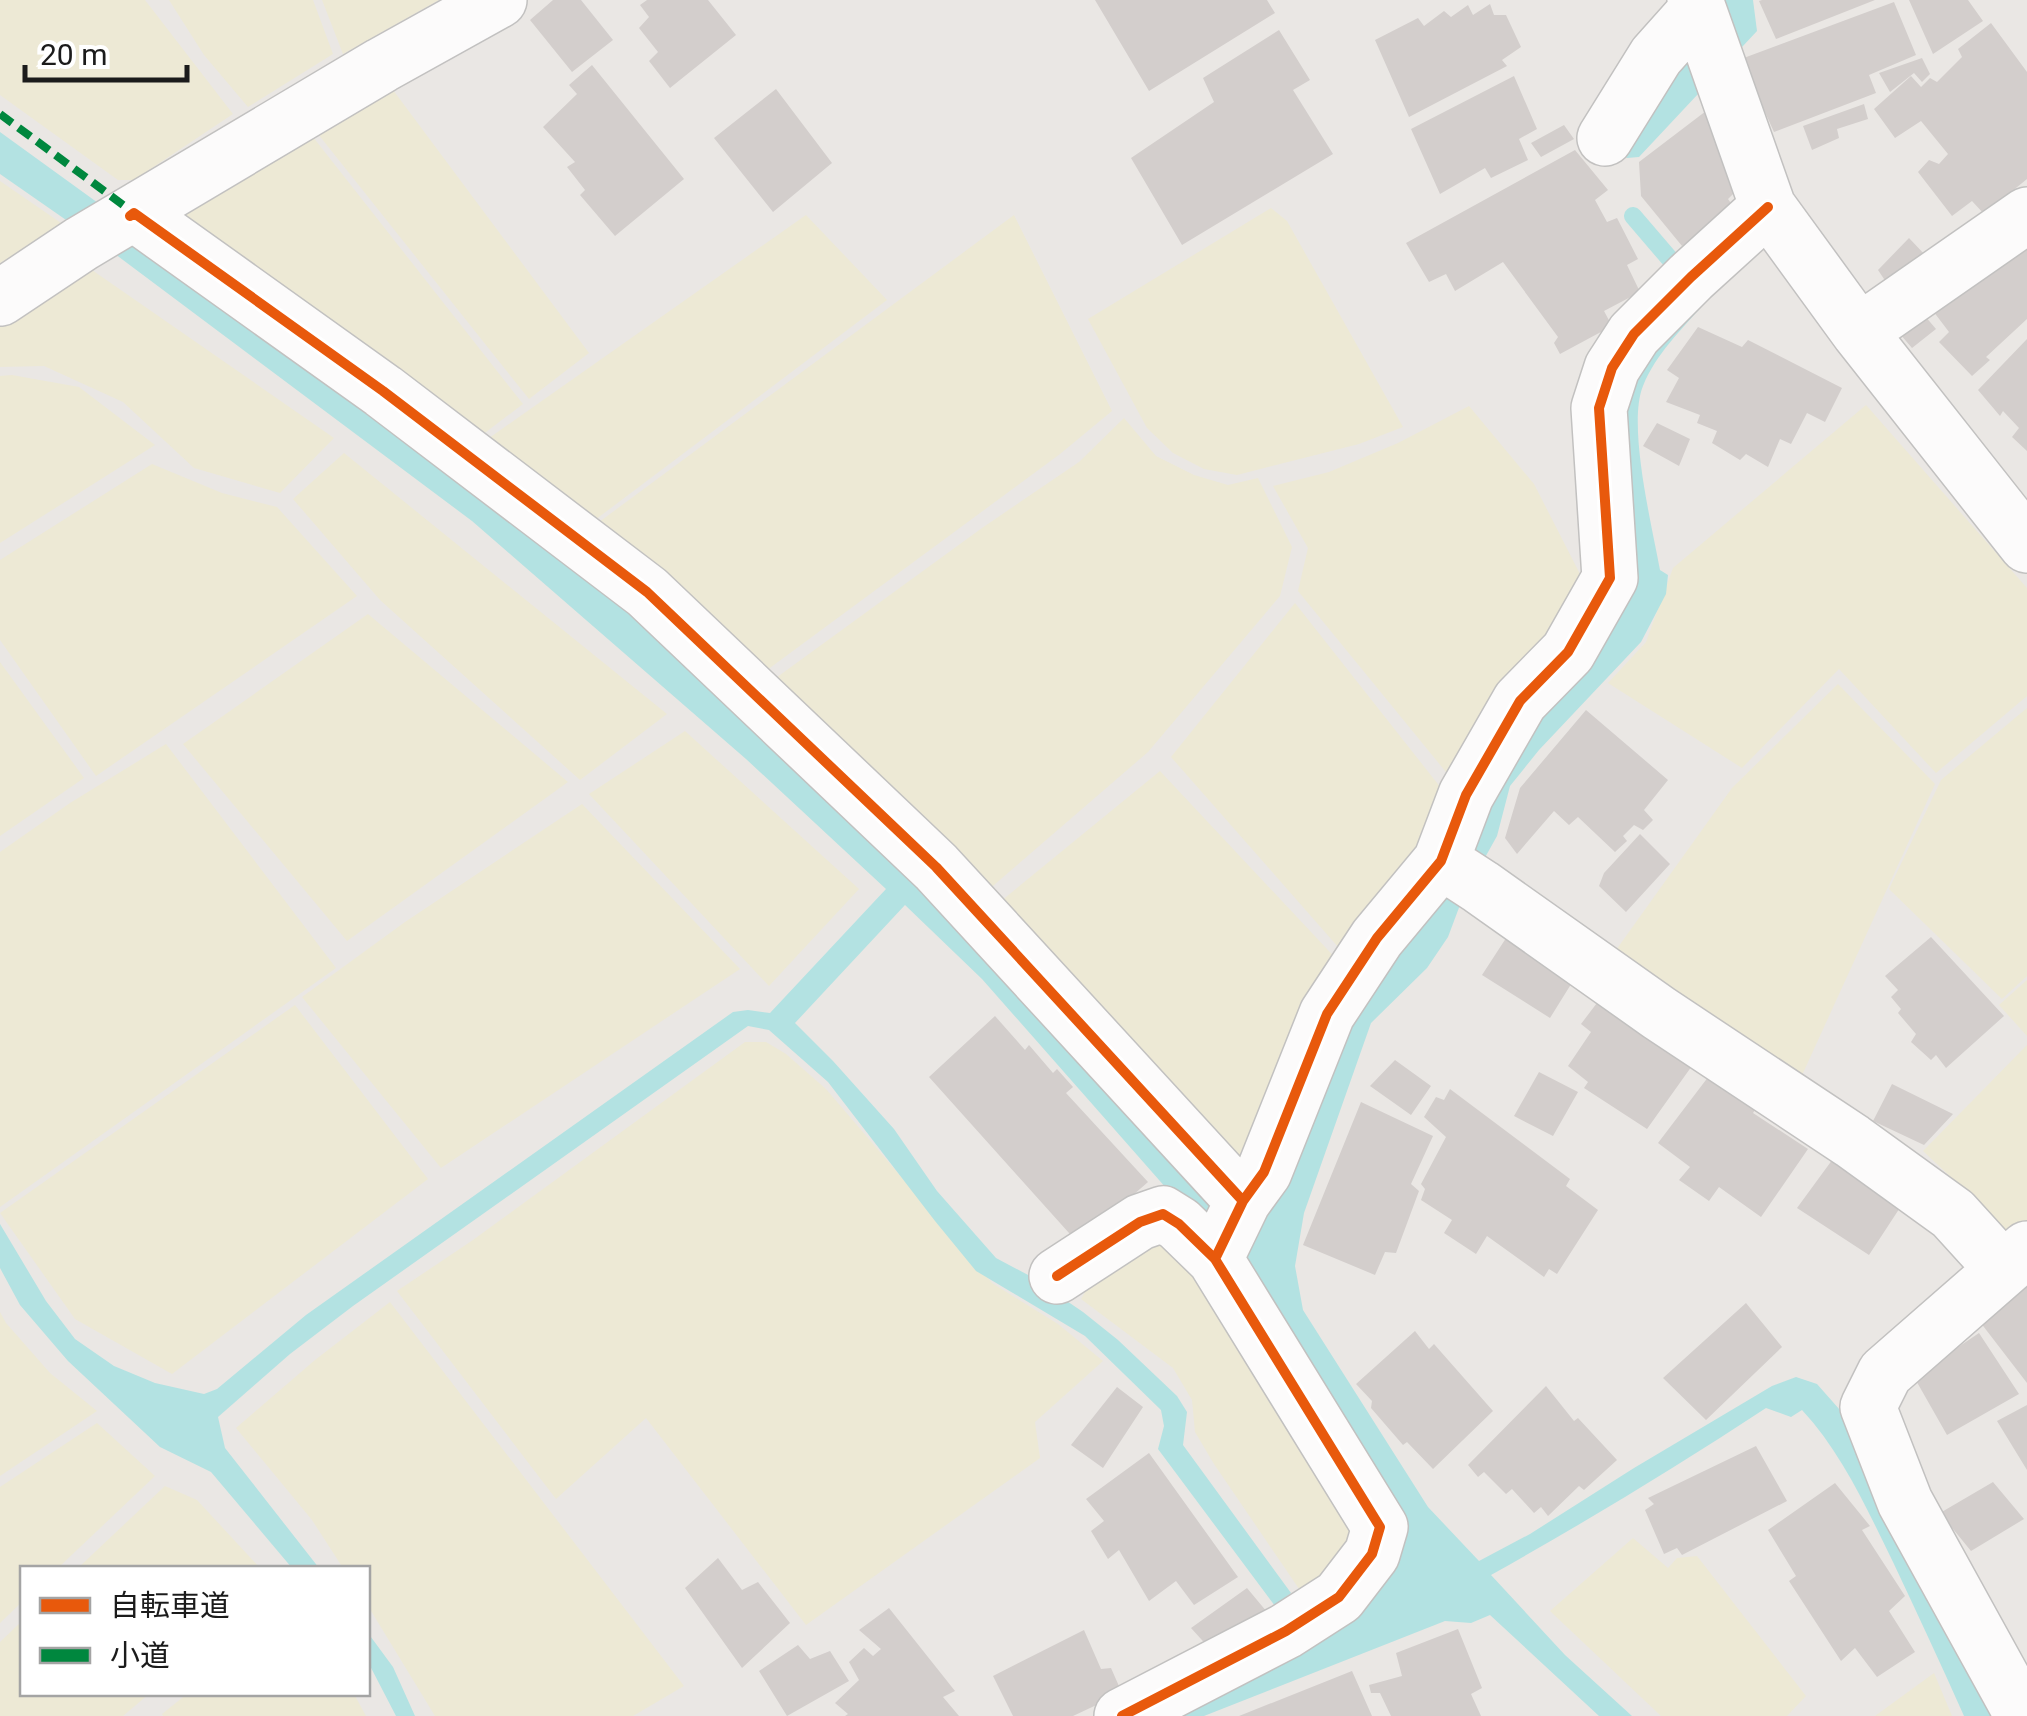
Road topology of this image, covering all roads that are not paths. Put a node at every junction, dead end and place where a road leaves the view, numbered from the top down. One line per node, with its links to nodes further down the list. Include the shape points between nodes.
1 (499, 0): 5 (street)
2 (1705, 29): 3 (street, via 1656,56); 4 (street)
3 (1605, 138)
4 (1768, 207): 8 (street); 10 (street, via 1634,334 1612,368 1599,408 1610,578 1568,652 1520,700 1466,795)
5 (132, 215): 7 (street); 11 (street, via 383,391 647,592 936,867)
6 (2027, 215): 8 (street)
7 (0, 298)
8 (1859, 332): 9 (street)
9 (2027, 545)
10 (1461, 874): 11 (street, via 1377,938 1328,1014 1264,1172); 13 (street)
11 (1243, 1201): 12 (street)
12 (1216, 1257): 14 (street, via 1163,1214); 15 (street, via 1380,1527 1372,1554 1339,1596)
13 (2015, 1259): 16 (street, via 1886,1373 1868,1407 1905,1502)
14 (1056, 1276)
15 (1122, 1716)
16 (2023, 1716)

